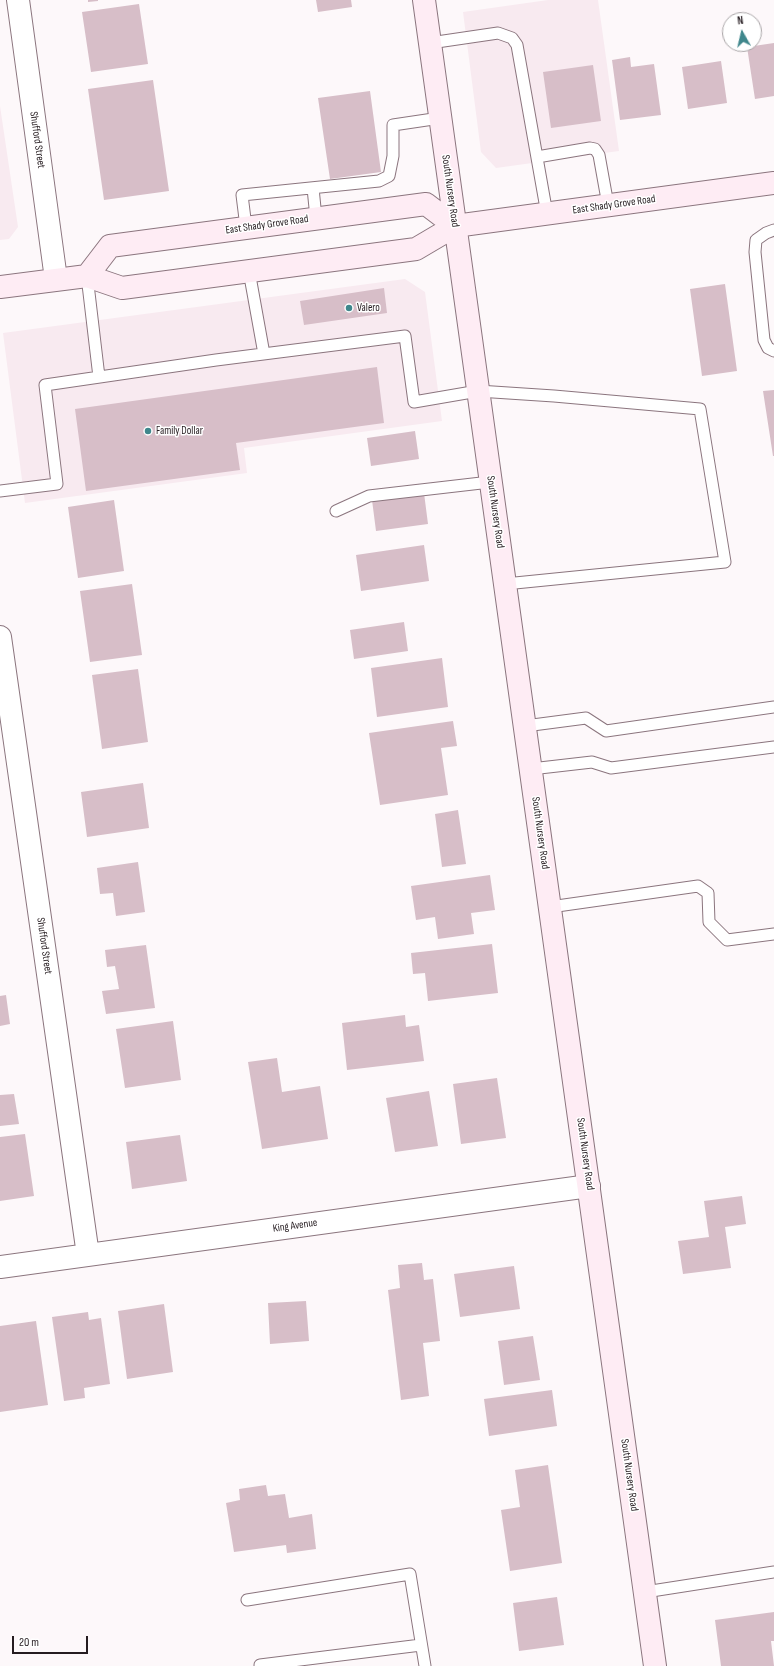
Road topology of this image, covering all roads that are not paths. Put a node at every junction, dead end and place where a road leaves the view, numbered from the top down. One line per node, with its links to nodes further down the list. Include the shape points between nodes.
1 (18, 0): 16 (street, Shufford Street)
2 (424, 0): 3 (street, South Nursery Road)
3 (430, 43): 4 (street, South Nursery Road); 5 (lane, via 498,33 512,38 517,45)
4 (440, 118): 7 (lane, via 393,125 393,156 389,176 379,181); 11 (street, South Nursery Road)
5 (537, 156): 8 (lane, via 595,149 599,154); 9 (lane)
6 (773, 187): 8 (street, East Shady Grove Road)
7 (313, 188): 10 (lane); 12 (lane, via 242,196)
8 (608, 206): 9 (street, East Shady Grove Road)
9 (547, 214): 11 (street, East Shady Grove Road)
10 (316, 218): 11 (street, East Shady Grove Road, via 426,204); 12 (street, East Shady Grove Road)
11 (454, 226): 14 (street, East Shady Grove Road, via 416,249); 21 (street, South Nursery Road)
12 (246, 228): 15 (street, East Shady Grove Road, via 110,246)
13 (774, 230): 18 (lane, via 756,240 755,252 764,340 768,348)
14 (249, 271): 15 (street, East Shady Grove Road, via 122,288); 19 (lane)
15 (87, 276): 16 (street, East Shady Grove Road); 20 (lane)
16 (56, 279): 17 (street, East Shady Grove Road)
17 (0, 287)
18 (774, 351)
19 (264, 354): 20 (lane); 21 (lane, via 405,336 414,402)
20 (99, 377): 23 (lane, via 45,385 57,484)
21 (478, 391): 22 (street, South Nursery Road); 25 (lane, via 700,409 725,562)
22 (490, 482): 24 (lane, via 369,496); 25 (street, South Nursery Road)
23 (0, 491)
24 (336, 511)
25 (505, 584): 28 (street, South Nursery Road)
26 (0, 637): 34 (street, Shufford Street)
27 (774, 707): 28 (lane, via 606,731 586,718)
28 (525, 726): 30 (street, South Nursery Road)
29 (774, 747): 30 (lane, via 611,768 592,762)
30 (531, 769): 31 (street, South Nursery Road)
31 (550, 907): 32 (lane, via 698,886 708,893 709,922 727,940); 33 (street, South Nursery Road)
32 (774, 934)
33 (589, 1186): 34 (street, King Avenue); 37 (street, South Nursery Road)
34 (88, 1255): 35 (street, King Avenue)
35 (0, 1267)
36 (774, 1572): 37 (lane)
37 (645, 1592): 42 (street, South Nursery Road)
38 (247, 1600): 39 (lane, via 410,1574)
39 (421, 1645): 40 (lane); 41 (lane)
40 (260, 1665)
41 (425, 1666)
42 (655, 1666)

